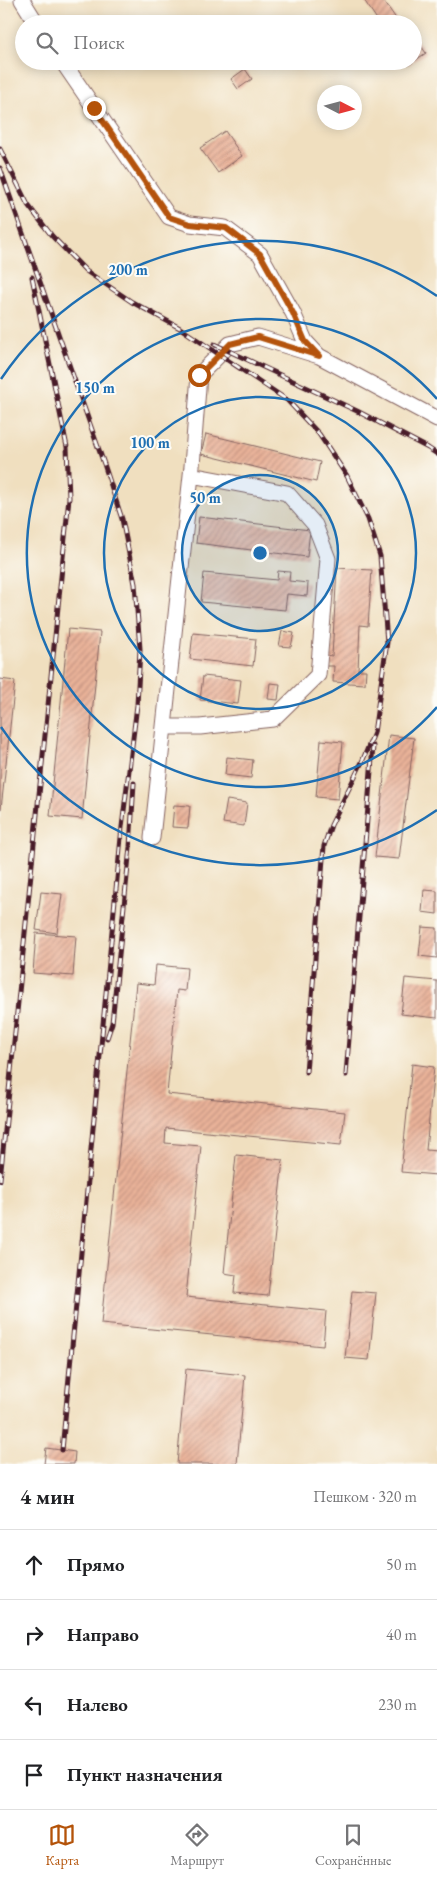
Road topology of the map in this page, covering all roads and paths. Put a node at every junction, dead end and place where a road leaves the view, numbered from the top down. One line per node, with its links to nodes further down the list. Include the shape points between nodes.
1 (22, 0): 2 (street)
2 (31, 15)
3 (68, 70): 4 (street, via 169,217 190,224 226,228 260,254 305,341)
4 (319, 356): 5 (street); 6 (street, via 258,337 230,344 199,375)
5 (437, 419)
6 (191, 475): 7 (street); 7 (street, via 288,493 315,525 328,559 318,675 273,719 200,727)
7 (164, 727): 8 (street)
8 (152, 838)

